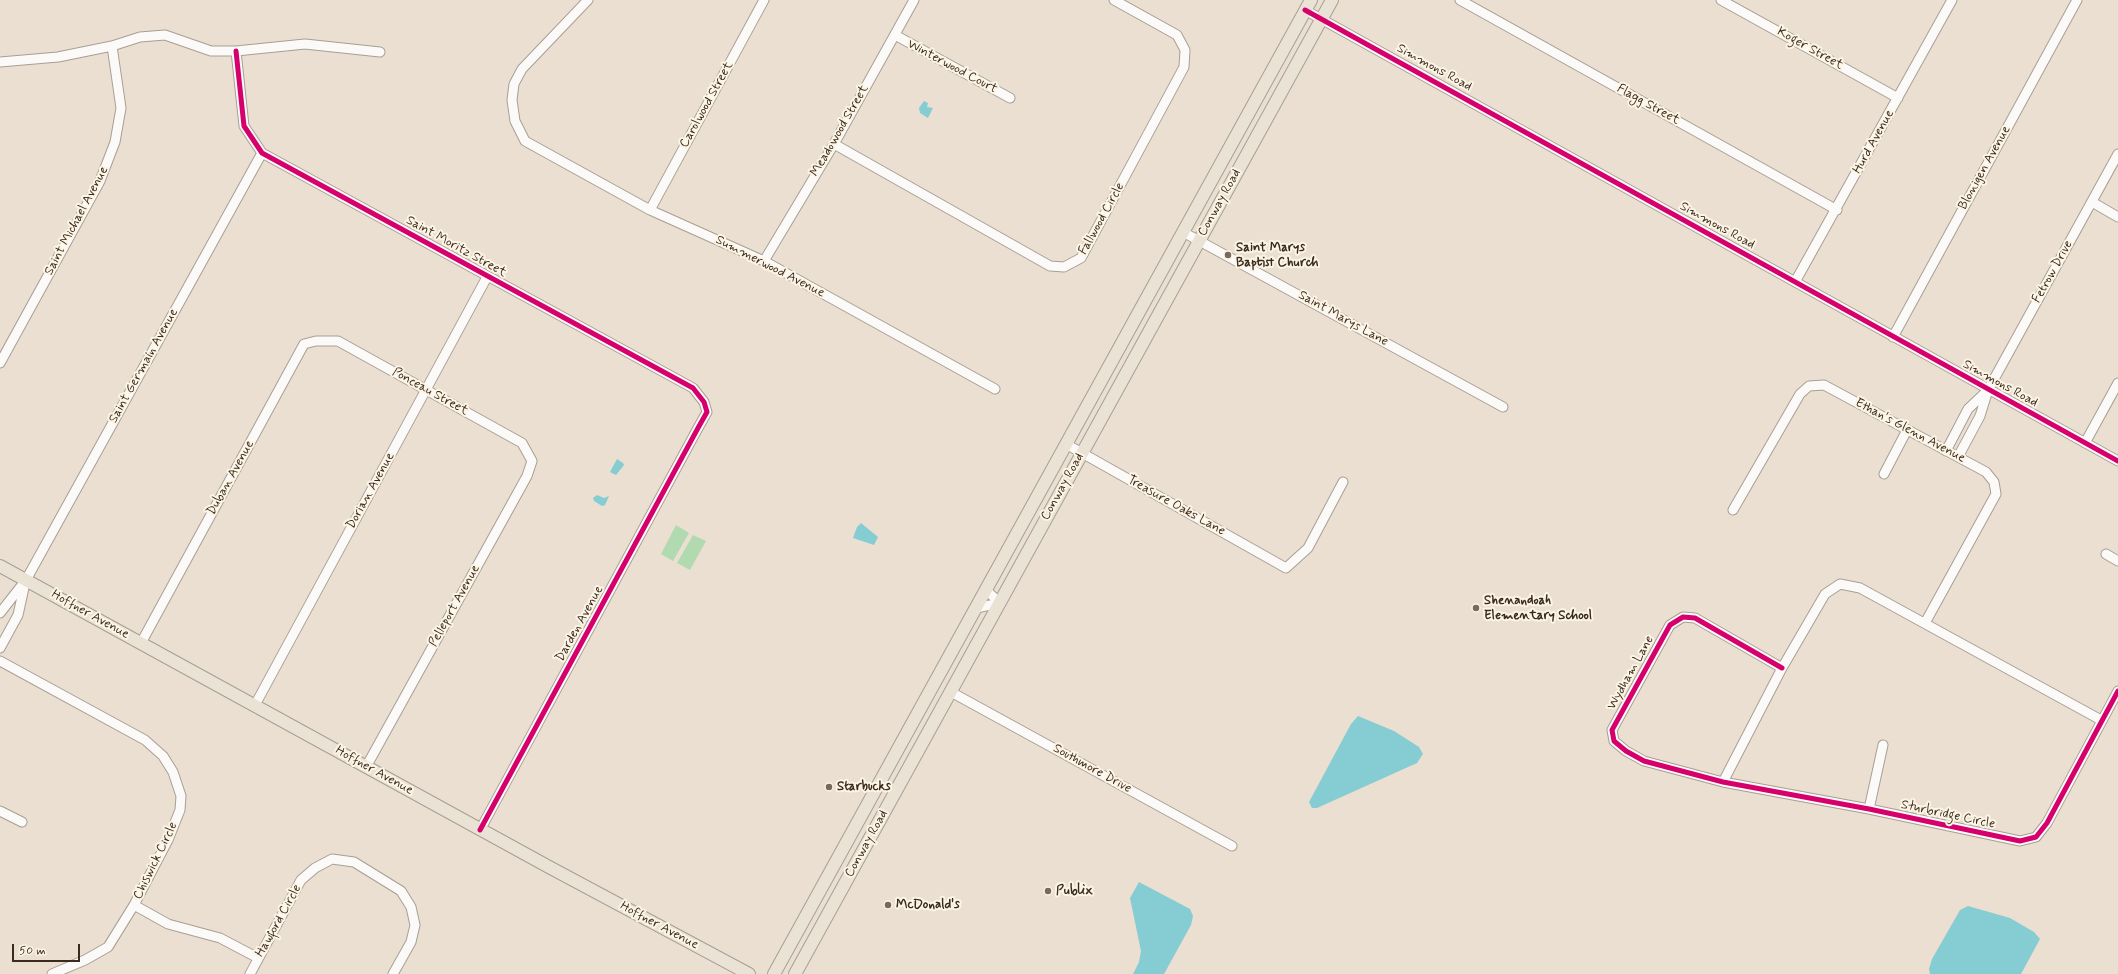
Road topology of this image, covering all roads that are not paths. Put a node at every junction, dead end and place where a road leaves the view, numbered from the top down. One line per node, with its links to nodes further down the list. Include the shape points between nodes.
1 (588, 0): 23 (street, Summerwood Avenue, via 522,69 514,84 512,100 515,121 525,140 542,152)
2 (764, 0): 23 (street, Carolwood Street)
3 (914, 0): 12 (street, Meadowood Street)
4 (1114, 0): 19 (street, Fallwood Circle, via 1177,35 1185,50 1184,67 1081,258 1064,267 1050,266)
5 (1332, 0): 11 (main road, Conway Road)
6 (1460, 0): 24 (street, Flagg Street)
7 (1721, 0): 18 (street, Koger Street)
8 (1952, 0): 18 (street, Hurd Avenue)
9 (2077, 0): 31 (street, Blonigen Avenue)
10 (1308, 5): 11 (street, Simmons Road); 26 (main road, Conway Road)
11 (1322, 18): 27 (main road, Conway Road); 30 (street, Simmons Road)
12 (895, 36): 17 (street, Winterwood Court); 19 (street, Meadowood Street)
13 (112, 46): 14 (street, via 140,37 165,35 211,51); 16 (street, via 58,57); 33 (street, Saint Michael Avenue, via 122,108 115,142 100,181)
14 (236, 51): 15 (street, via 305,44); 20 (street, Saint Moritz Street, via 244,126)
15 (380, 52)
16 (0, 64)
17 (1010, 98)
18 (1898, 98): 24 (street, Hurd Avenue)
19 (834, 144): 28 (street, Meadowood Street)
20 (262, 153): 29 (street, Saint Moritz Street); 54 (street, Saint Germain Avenue)
21 (2118, 154): 22 (street, Fetrow Drive)
22 (2092, 202): 25 (street); 37 (street, Fetrow Drive)
23 (650, 210): 28 (street, Summerwood Avenue)
24 (1837, 210): 30 (street, Hurd Avenue)
25 (2118, 217)
26 (1183, 232): 27 (street, Saint Marys Lane); 43 (main road, Conway Road)
27 (1199, 241): 38 (street, Saint Marys Lane); 45 (main road, Conway Road)
28 (764, 261): 35 (street, Summerwood Avenue)
29 (487, 277): 36 (street, Dorian Avenue); 39 (street, Saint Moritz Street, via 693,388 704,402 706,412)
30 (1795, 282): 31 (street, Simmons Road)
31 (1893, 337): 37 (street, Simmons Road)
32 (338, 341): 36 (street, Ponceau Street); 60 (street, Duban Avenue, via 304,344)
33 (0, 363)
34 (2118, 383): 42 (street)
35 (995, 388)
36 (426, 390): 41 (street, Ponceau Street); 67 (street, Dorian Avenue)
37 (1988, 390): 42 (street, Simmons Road); 44 (street, via 1968,410); 46 (street, via 1980,416)
38 (1503, 407)
39 (698, 428): 77 (street, Darden Avenue)
40 (1907, 430): 44 (street, Ethan's Glenn Avenue); 48 (street); 50 (street, Ethan's Glenn Avenue, via 1824,385 1809,386 1800,394)
41 (522, 443): 71 (street, Pelleport Avenue, via 532,461 527,476)
42 (2085, 443): 47 (street, Simmons Road)
43 (1066, 444): 45 (street, Treasure Oaks Lane); 55 (main road, Conway Road)
44 (1946, 451): 46 (street, Ethan's Glenn Avenue)
45 (1082, 453): 49 (street, Treasure Oaks Lane, via 1286,568 1308,548); 56 (main road, Conway Road)
46 (1958, 457): 59 (street, Ethan's Glenn Avenue, via 1986,472 1994,482 1996,494)
47 (2118, 461)
48 (1884, 474)
49 (1343, 482)
50 (1733, 510)
51 (2106, 554): 52 (street)
52 (2118, 561)
53 (0, 566): 54 (main road, Hoffner Avenue)
54 (26, 580): 58 (street); 60 (main road, Hoffner Avenue); 61 (street, via 18,615)
55 (986, 590): 56 (street); 57 (main road, Conway Road)
56 (1000, 603): 57 (street); 66 (main road, Conway Road)
57 (976, 608): 64 (main road, Conway Road)
58 (0, 613)
59 (1925, 623): 63 (street, via 1860,588 1840,584 1825,594); 68 (street)
60 (141, 643): 67 (main road, Hoffner Avenue)
61 (0, 648)
62 (0, 661): 80 (street, Chiswick Circle, via 145,740 163,756 173,772 181,796 180,810 168,840)
63 (1782, 668): 73 (street); 73 (street, Wydham Lane, via 1695,618 1683,617 1670,625 1612,730 1614,741 1626,752 1644,761)
64 (936, 680): 70 (main road, Conway Road); 72 (main road, via 930,707 906,751)
65 (2118, 691): 68 (street, Sturbridge Circle)
66 (951, 692): 72 (main road, Conway Road); 79 (street, Southmore Drive)
67 (255, 705): 71 (main road, Hoffner Avenue)
68 (2102, 720): 74 (street, Sturbridge Circle, via 2048,823 2036,837 2020,841)
69 (1882, 746): 74 (street)
70 (894, 757): 78 (main road, via 895,777 879,807); 86 (main road, Conway Road)
71 (366, 767): 77 (main road, Hoffner Avenue)
72 (909, 768): 78 (main road, Conway Road)
73 (1723, 782): 74 (street, Sturbridge Circle)
74 (1869, 809)
75 (0, 810): 76 (street)
76 (22, 822)
77 (480, 830): 85 (main road, Hoffner Avenue)
78 (875, 831): 87 (main road, Conway Road)
79 (1232, 846)
80 (134, 905): 81 (street, via 168,924 220,938); 82 (street, Chiswick Circle, via 108,947)
81 (258, 958): 83 (street, Hawford Circle); 84 (street, Hawford Circle, via 301,880 315,868 332,859 354,862 401,891 411,907 415,925 411,942)
82 (52, 974)
83 (250, 974)
84 (393, 974)
85 (749, 974)
86 (774, 974)
87 (795, 974)

